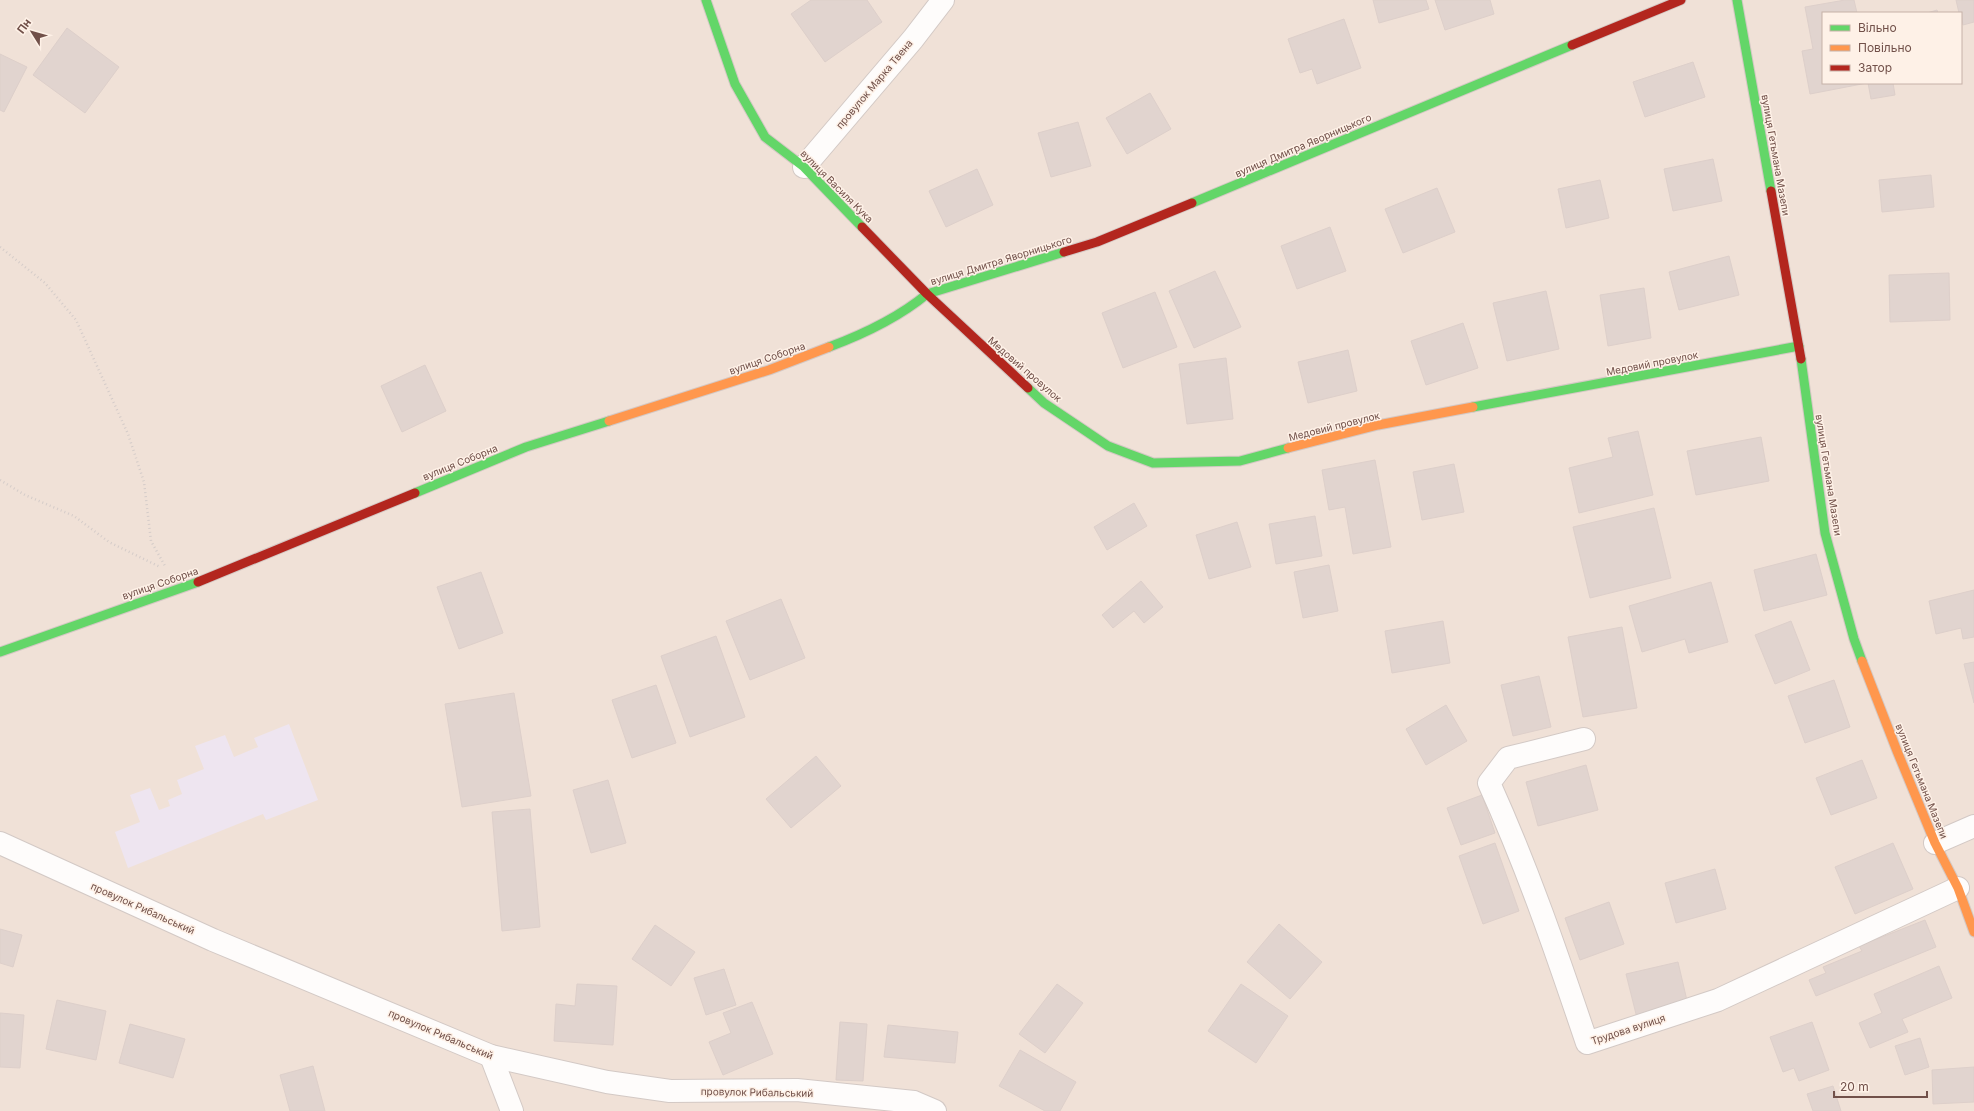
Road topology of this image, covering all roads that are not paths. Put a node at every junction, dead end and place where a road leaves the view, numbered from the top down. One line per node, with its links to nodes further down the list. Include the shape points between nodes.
1 (706, 0): 5 (street, вулиця Василя Кука, via 735,84 766,136)
2 (943, 0): 5 (street, провулок Марка Твена)
3 (1681, 0): 6 (street, вулиця Дмитра Яворницького, via 1097,242)
4 (1737, 0): 7 (street, вулиця Гетьмана Мазепи)
5 (804, 167): 6 (street, вулиця Василя Кука)
6 (927, 294): 7 (street, Медовий провулок, via 1044,403 1108,446 1153,463 1240,461 1378,425); 8 (street, вулиця Соборна, via 890,320 848,340 769,370 526,447 208,579)
7 (1799, 346): 12 (street, вулиця Гетьмана Мазепи, via 1826,533 1854,638)
8 (0, 652)
9 (1584, 739): 13 (street, Трудова вулиця, via 1508,758 1489,783 1539,901 1587,1043 1718,1000)
10 (1974, 826): 12 (street)
11 (0, 843): 15 (street, провулок Рибальський, via 213,940)
12 (1935, 843): 13 (street, вулиця Гетьмана Мазепи)
13 (1958, 888): 14 (street, вулиця Гетьмана Мазепи)
14 (1974, 932)
15 (491, 1056): 16 (street); 17 (street, провулок Рибальський, via 607,1082 670,1091 797,1090 914,1102)
16 (512, 1111)
17 (935, 1111)

